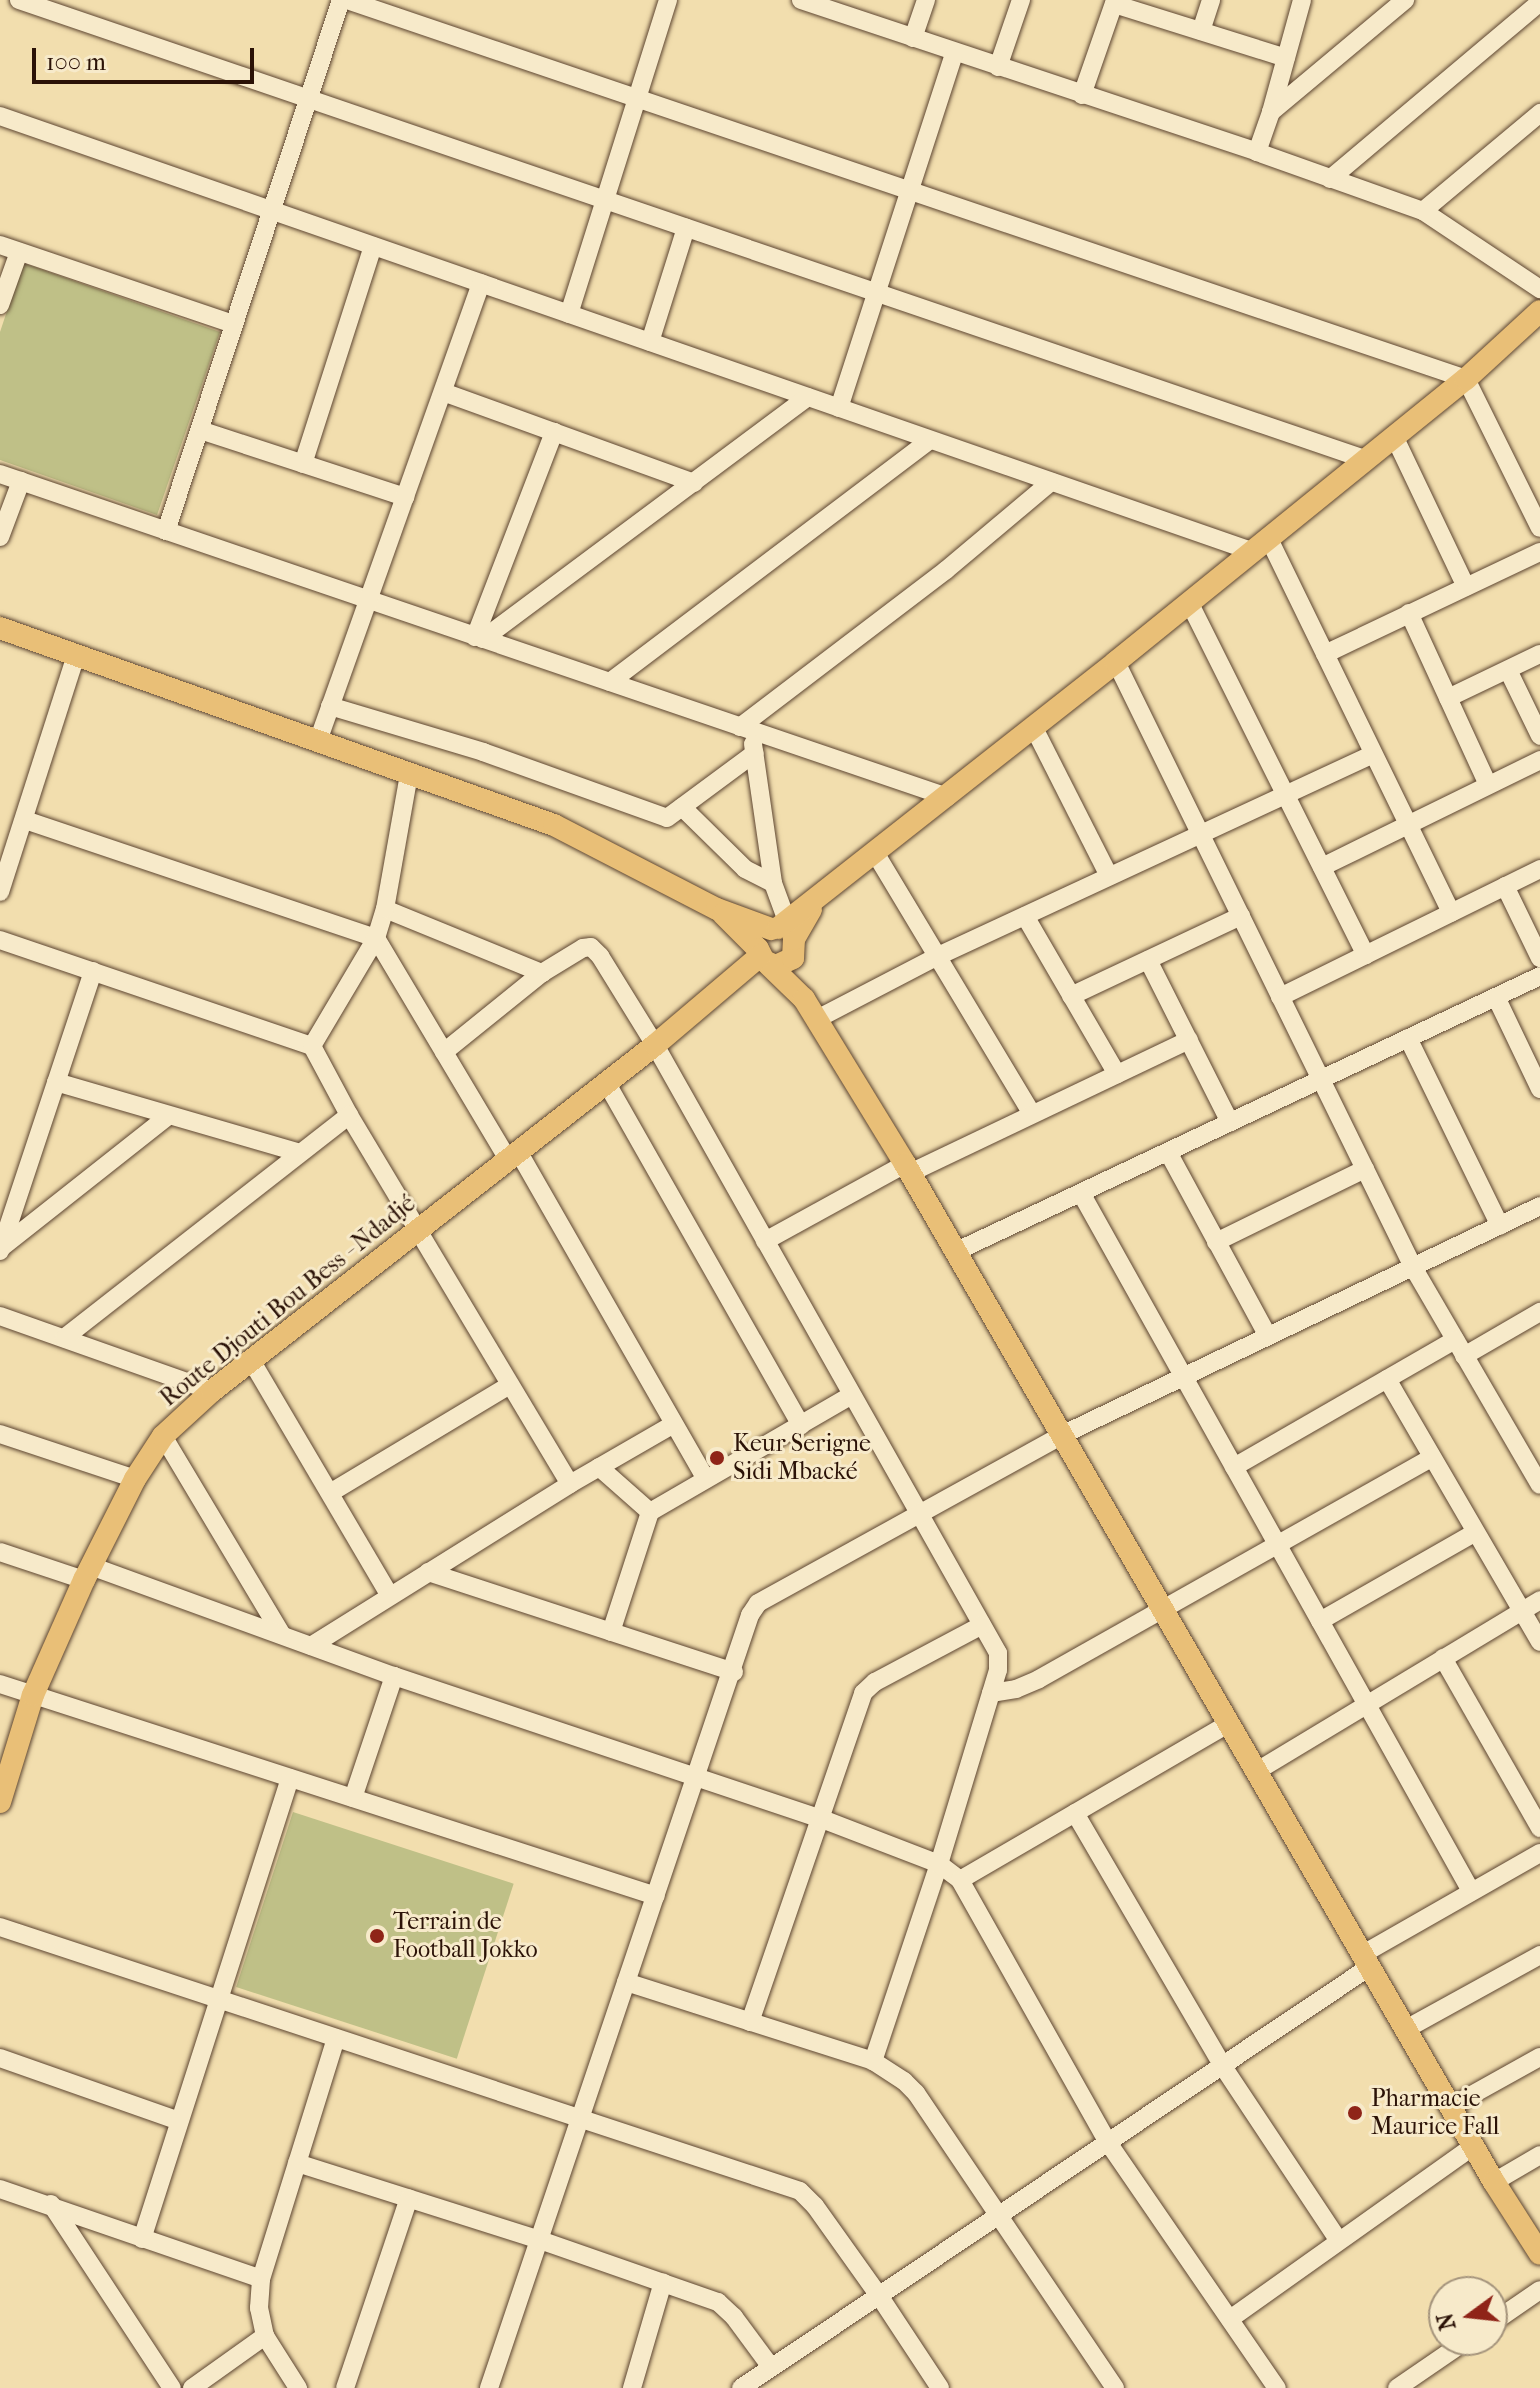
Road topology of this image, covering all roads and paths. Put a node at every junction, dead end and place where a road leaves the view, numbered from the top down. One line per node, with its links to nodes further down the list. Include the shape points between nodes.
1 (19, 0): 19 (street)
2 (344, 0): 18 (street); 19 (street)
3 (668, 0): 18 (street)
4 (926, 0): 13 (street)
5 (1021, 0): 16 (street)
6 (1211, 0): 12 (street)
7 (1302, 0): 15 (street)
8 (1405, 0): 20 (street)
9 (808, 1): 13 (street)
10 (1114, 2): 12 (street); 17 (street)
11 (1537, 4): 24 (street)
12 (1201, 31): 15 (street)
13 (913, 38): 14 (street)
14 (955, 52): 16 (street); 25 (street)
15 (1286, 58): 20 (street)
16 (998, 67): 17 (street)
17 (1082, 95): 23 (street)
18 (636, 98): 25 (street); 26 (street)
19 (309, 99): 26 (street); 27 (street)
20 (1271, 112): 23 (street)
21 (1540, 113): 28 (street)
22 (0, 116): 27 (street)
23 (1257, 152): 24 (street)
24 (1330, 179): 28 (street)
25 (910, 190): 35 (street); 41 (street)
26 (604, 200): 29 (street); 38 (street)
27 (272, 210): 31 (street); 39 (street)
28 (1423, 211): 34 (street)
29 (686, 228): 35 (street); 40 (street)
30 (0, 245): 32 (street)
31 (373, 246): 33 (street); 50 (street)
32 (19, 252): 36 (street); 39 (street)
33 (481, 283): 38 (street); 42 (street)
34 (1540, 289)
35 (877, 293): 44 (street); 49 (street)
36 (0, 305)
37 (1540, 311): 41 (main road)
38 (569, 314): 40 (street)
39 (234, 324): 45 (street)
40 (650, 342): 43 (street)
41 (1466, 379): 47 (main road); 56 (street)
42 (443, 392): 46 (street); 55 (street)
43 (808, 397): 44 (street); 54 (street)
44 (839, 408): 48 (street)
45 (200, 430): 50 (street); 57 (street)
46 (554, 432): 54 (street); 66 (street)
47 (1394, 436): 49 (main road); 61 (street)
48 (930, 440): 53 (street); 72 (street)
49 (1364, 459): 59 (main road)
50 (303, 464): 55 (street)
51 (0, 474): 52 (street)
52 (21, 481): 57 (street); 58 (street)
53 (1051, 482): 59 (street); 76 (street)
54 (694, 483): 66 (street)
55 (405, 497): 62 (street)
56 (1540, 528)
57 (166, 531): 62 (street)
58 (0, 537)
59 (1259, 544): 63 (main road); 67 (street)
60 (1540, 552): 61 (street)
61 (1466, 587): 64 (street)
62 (368, 600): 66 (street); 74 (street)
63 (1189, 602): 70 (main road); 84 (street)
64 (1409, 613): 67 (street); 73 (street)
65 (0, 628): 69 (main road)
66 (479, 638): 72 (street)
67 (1325, 654): 80 (street)
68 (1540, 654): 71 (street)
69 (76, 655): 78 (main road); 87 (street)
70 (1116, 662): 75 (main road); 89 (street)
71 (1508, 670): 73 (street); 77 (street)
72 (610, 682): 76 (street)
73 (1448, 698): 83 (street)
74 (330, 706): 78 (street); 86 (street, via 483,752 662,817)
75 (1034, 728): 85 (main road); 93 (street)
76 (746, 729): 79 (street); 85 (street)
77 (1540, 736)
78 (318, 741): 82 (main road)
79 (755, 753): 86 (street); 94 (street)
80 (1373, 754): 84 (street); 88 (street)
81 (1540, 760): 83 (street)
82 (409, 774): 97 (street); 98 (main road, via 554,825)
83 (1488, 785): 88 (street)
84 (1285, 795): 89 (street); 91 (street)
85 (947, 797): 90 (main road)
86 (682, 807): 94 (street, via 745,869)
87 (25, 820): 96 (street); 103 (street)
88 (1408, 825): 91 (street); 99 (street)
89 (1200, 834): 93 (street); 101 (street)
90 (874, 851): 102 (main road, via 824,892); 107 (street)
91 (1322, 867): 105 (street)
92 (1540, 869): 95 (street)
93 (1109, 876): 100 (street)
94 (773, 883): 102 (street)
95 (1505, 886): 99 (street); 108 (street)
96 (0, 892)
97 (385, 909): 103 (street); 111 (street)
98 (717, 909): 102 (main road); 106 (main road)
99 (1451, 913): 105 (street)
100 (1025, 916): 107 (street); 113 (street)
101 (1241, 916): 109 (street); 114 (street)
102 (784, 935): 106 (main road, via 761,937); 106 (main road, via 782,965); 116 (main road)
103 (376, 938): 121 (street); 122 (street)
104 (0, 940): 110 (street)
105 (1366, 955): 114 (street)
106 (762, 957): 116 (main road); 120 (main road, Route Djouti Bou Bess - Ndadjé)
107 (936, 957): 117 (street); 128 (street)
108 (1540, 958)
109 (1148, 960): 113 (street); 119 (street)
110 (93, 971): 121 (street); 125 (street)
111 (542, 973): 120 (street, via 591,947); 122 (street)
112 (1540, 976): 115 (street)
113 (1071, 996): 123 (street)
114 (1280, 997): 124 (street)
115 (1496, 997): 118 (street); 127 (street)
116 (804, 999): 117 (main road)
117 (817, 1019): 135 (main road)
118 (1408, 1038): 124 (street); 139 (street)
119 (1189, 1040): 123 (street); 131 (street)
120 (655, 1045): 126 (main road, Route Djouti Bou Bess - Ndadjé); 141 (street)
121 (312, 1046): 129 (street)
122 (444, 1052): 134 (street)
123 (1117, 1074): 128 (street)
124 (1321, 1079): 131 (street); 136 (street)
125 (56, 1082): 130 (street); 143 (street)
126 (606, 1082): 134 (main road, Route Djouti Bou Bess - Ndadjé); 158 (street)
127 (1540, 1089)
128 (1032, 1114): 135 (street)
129 (349, 1115): 133 (street); 140 (street)
130 (168, 1116): 133 (street); 143 (street)
131 (1230, 1122): 132 (street)
132 (1168, 1152): 137 (street); 142 (street)
133 (300, 1153): 149 (street)
134 (513, 1155): 140 (main road, Route Djouti Bou Bess - Ndadjé); 157 (street)
135 (907, 1168): 141 (street); 144 (main road)
136 (1365, 1169): 142 (street); 145 (street)
137 (1081, 1193): 144 (street); 152 (street)
138 (1540, 1206): 139 (street)
139 (1500, 1226): 145 (street)
140 (418, 1229): 151 (main road, Route Djouti Bou Bess - Ndadjé); 154 (street)
141 (765, 1241): 156 (street)
142 (1216, 1242): 148 (street)
143 (0, 1250)
144 (957, 1251): 160 (main road)
145 (1413, 1267): 148 (street); 150 (street)
146 (1540, 1312): 150 (street)
147 (0, 1316): 149 (street)
148 (1268, 1336): 152 (street)
149 (64, 1338): 155 (street)
150 (1459, 1348): 153 (street); 168 (street)
151 (251, 1360): 155 (main road, Route Djouti Bou Bess - Ndadjé); 169 (street)
152 (1184, 1377): 160 (street); 164 (street)
153 (1387, 1379): 162 (street); 164 (street)
154 (510, 1385): 167 (street); 169 (street)
155 (212, 1391): 161 (main road, Route Djouti Bou Bess - Ndadjé)
156 (852, 1395): 158 (street); 171 (street)
157 (674, 1424): 163 (street); 166 (street)
158 (801, 1425): 166 (street)
159 (0, 1434): 165 (street)
160 (1064, 1434): 171 (street); 179 (main road)
161 (163, 1436): 165 (main road, Route Djouti Bou Bess - Ndadjé); 184 (street)
162 (1432, 1458): 172 (street); 173 (street)
163 (599, 1467): 167 (street); 170 (street)
164 (1234, 1467): 173 (street)
165 (135, 1479): 176 (main road, Route Djouti Bou Bess - Ndadjé)
166 (706, 1479): 170 (street)
167 (570, 1484): 175 (street)
168 (1540, 1485)
169 (330, 1493): 177 (street)
170 (650, 1512): 183 (street)
171 (918, 1513): 182 (street); 188 (street, via 758,1603)
172 (1474, 1533): 180 (street); 181 (street)
173 (1277, 1544): 179 (street); 181 (street)
174 (0, 1552): 176 (street)
175 (428, 1572): 177 (street); 183 (street)
176 (87, 1573): 184 (street); 192 (main road, Route Djouti Bou Bess - Ndadjé)
177 (390, 1596): 186 (street)
178 (1540, 1600): 180 (street)
179 (1165, 1608): 191 (street, via 1027,1686); 194 (main road)
180 (1521, 1611): 185 (street); 187 (street)
181 (1320, 1621): 193 (street)
182 (982, 1625): 191 (street, via 1000,1661); 201 (street, via 863,1693)
183 (611, 1632): 188 (street)
184 (282, 1635): 186 (street)
185 (1540, 1642)
186 (311, 1646): 189 (street)
187 (1443, 1658): 193 (street); 202 (street)
188 (734, 1672): 196 (street)
189 (394, 1676): 196 (street); 198 (street)
190 (0, 1684): 192 (street)
191 (991, 1693): 204 (street)
192 (33, 1695): 197 (street); 199 (main road, Route Djouti Bou Bess - Ndadjé)
193 (1367, 1705): 195 (street); 206 (street)
194 (1230, 1723): 195 (main road); 200 (street)
195 (1257, 1771): 210 (main road)
196 (697, 1777): 201 (street); 207 (street)
197 (290, 1778): 198 (street); 212 (street)
198 (353, 1798): 207 (street)
199 (0, 1802)
200 (1075, 1813): 205 (street); 219 (street)
201 (822, 1819): 204 (street); 213 (street)
202 (1540, 1828)
203 (1540, 1853): 206 (street)
204 (939, 1864): 205 (street); 218 (street)
205 (960, 1880): 223 (street)
206 (1471, 1891): 210 (street)
207 (656, 1896): 211 (street)
208 (0, 1927): 212 (street)
209 (1540, 1955): 214 (street)
210 (1367, 1960): 214 (main road); 219 (street)
211 (626, 1982): 213 (street); 221 (street)
212 (219, 1999): 215 (street); 222 (street)
213 (750, 2022): 218 (street)
214 (1406, 2029): 220 (main road)
215 (336, 2038): 221 (street); 226 (street)
216 (1540, 2057): 220 (street)
217 (0, 2058): 222 (street)
218 (873, 2061): 231 (street, via 916,2093)
219 (1222, 2065): 223 (street); 234 (street)
220 (1450, 2107): 224 (main road)
221 (579, 2118): 233 (street); 239 (street, via 800,2191)
222 (179, 2121): 232 (street)
223 (1107, 2141): 231 (street); 241 (street)
224 (1473, 2146): 227 (main road); 234 (street)
225 (1540, 2155): 227 (street)
226 (297, 2163): 229 (street); 236 (street)
227 (1494, 2182): 235 (main road)
228 (0, 2189): 230 (street)
229 (409, 2198): 233 (street); 248 (street)
230 (51, 2204): 232 (street); 245 (street)
231 (998, 2214): 239 (street); 253 (street)
232 (142, 2239): 236 (street)
233 (537, 2239): 237 (street); 249 (street)
234 (1339, 2241): 241 (street)
235 (1540, 2254)
236 (261, 2279): 242 (street, via 259,2308)
237 (663, 2282): 244 (street, via 727,2308); 250 (street)
238 (1540, 2290): 240 (street)
239 (880, 2297): 244 (street); 252 (street)
240 (1508, 2312)
241 (1230, 2319): 254 (street)
242 (265, 2336): 246 (street); 247 (street)
243 (1444, 2356): 255 (street)
244 (771, 2367): 251 (street)
245 (172, 2388)
246 (192, 2388)
247 (298, 2388)
248 (345, 2388)
249 (489, 2388)
250 (632, 2388)
251 (741, 2388)
252 (940, 2388)
253 (1115, 2388)
254 (1277, 2388)
255 (1397, 2388)

